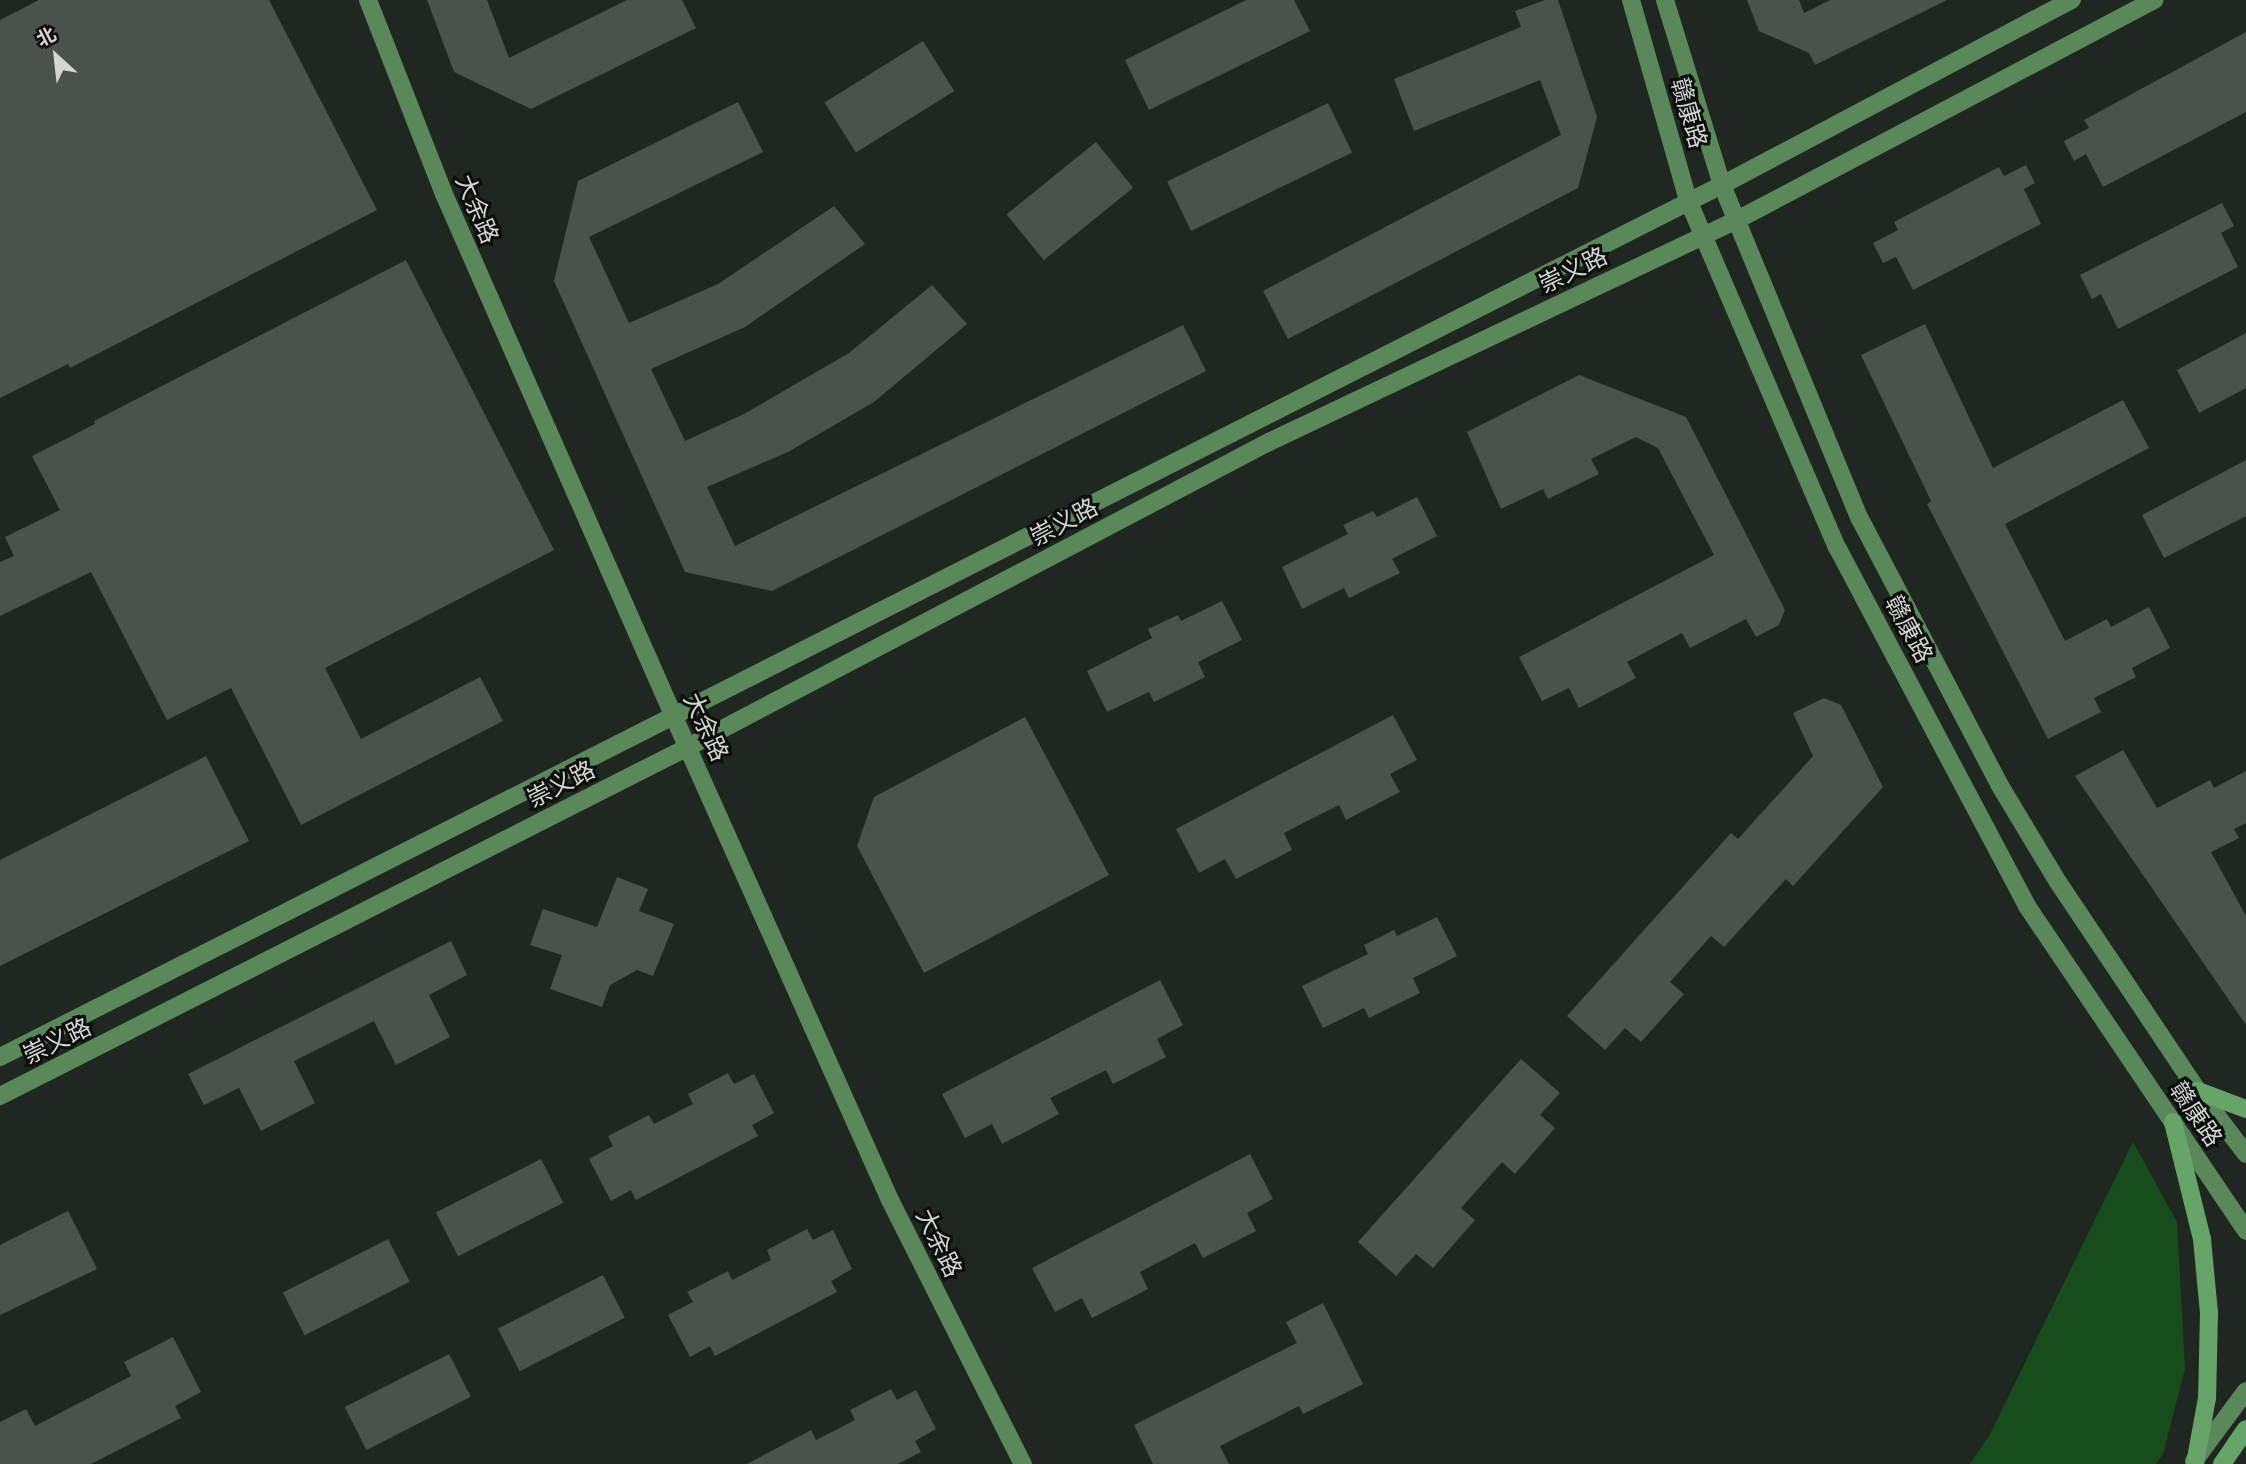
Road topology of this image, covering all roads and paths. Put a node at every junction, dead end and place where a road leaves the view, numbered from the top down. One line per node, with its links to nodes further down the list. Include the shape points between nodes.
1 (368, 0): 10 (main road, 大余路, via 444,194)
2 (1631, 0): 7 (main road, 赣康路)
3 (1665, 0): 6 (main road, 赣康路)
4 (2072, 0): 6 (main road, 崇义路)
5 (2155, 0): 8 (main road, 崇义路)
6 (1722, 185): 7 (main road, 崇义路); 8 (main road, 赣康路)
7 (1688, 200): 9 (main road, 赣康路); 10 (main road, 崇义路)
8 (1737, 220): 9 (main road, 崇义路); 13 (main road, 赣康路, via 1860,519 1993,772 2058,882)
9 (1702, 235): 11 (main road, 崇义路, via 1269,442); 16 (main road, 赣康路, via 1838,547 1975,808 2028,906)
10 (674, 717): 11 (main road, 大余路); 12 (main road, 崇义路)
11 (688, 747): 14 (main road, 崇义路); 22 (main road, 大余路, via 890,1200)
12 (0, 1057)
13 (2199, 1091): 15 (main road); 17 (main road, 赣康路)
14 (0, 1096)
15 (2246, 1109)
16 (2173, 1122): 18 (main road, 赣康路); 21 (main road, via 2202,1239 2209,1313 2207,1398)
17 (2246, 1154)
18 (2246, 1230)
19 (2246, 1391): 21 (main road)
20 (2246, 1429): 23 (main road)
21 (2195, 1462)
22 (1023, 1464)
23 (2222, 1464)

